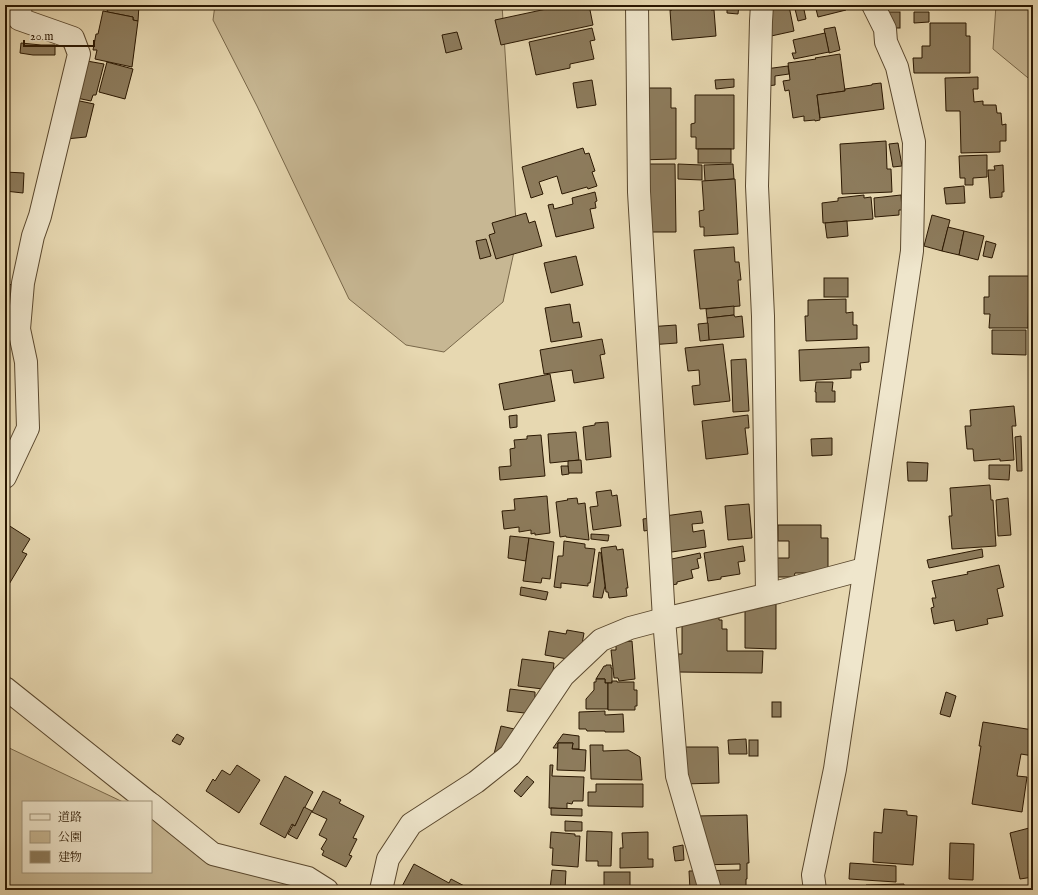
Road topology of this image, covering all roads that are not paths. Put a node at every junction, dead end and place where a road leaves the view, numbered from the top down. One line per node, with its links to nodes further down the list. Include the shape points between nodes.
1 (21, 5): 5 (street, via 19,19 73,38 80,54 22,284 19,329 26,362 28,428)
2 (637, 5): 8 (street, via 638,192)
3 (762, 5): 7 (street, via 757,186 763,316)
4 (874, 5): 6 (street, via 897,67 914,142 914,157 912,251)
5 (5, 477)
6 (864, 569): 7 (street); 15 (street, via 835,769 814,875)
7 (767, 594): 8 (street)
8 (664, 619): 13 (street, via 630,628 601,640 563,676 510,755 476,782 411,824 388,859); 14 (street, via 677,776)
9 (5, 688): 10 (street)
10 (147, 801)
11 (152, 805): 12 (street, via 213,854 308,878)
12 (327, 890)
13 (381, 890)
14 (710, 890)
15 (815, 890)

